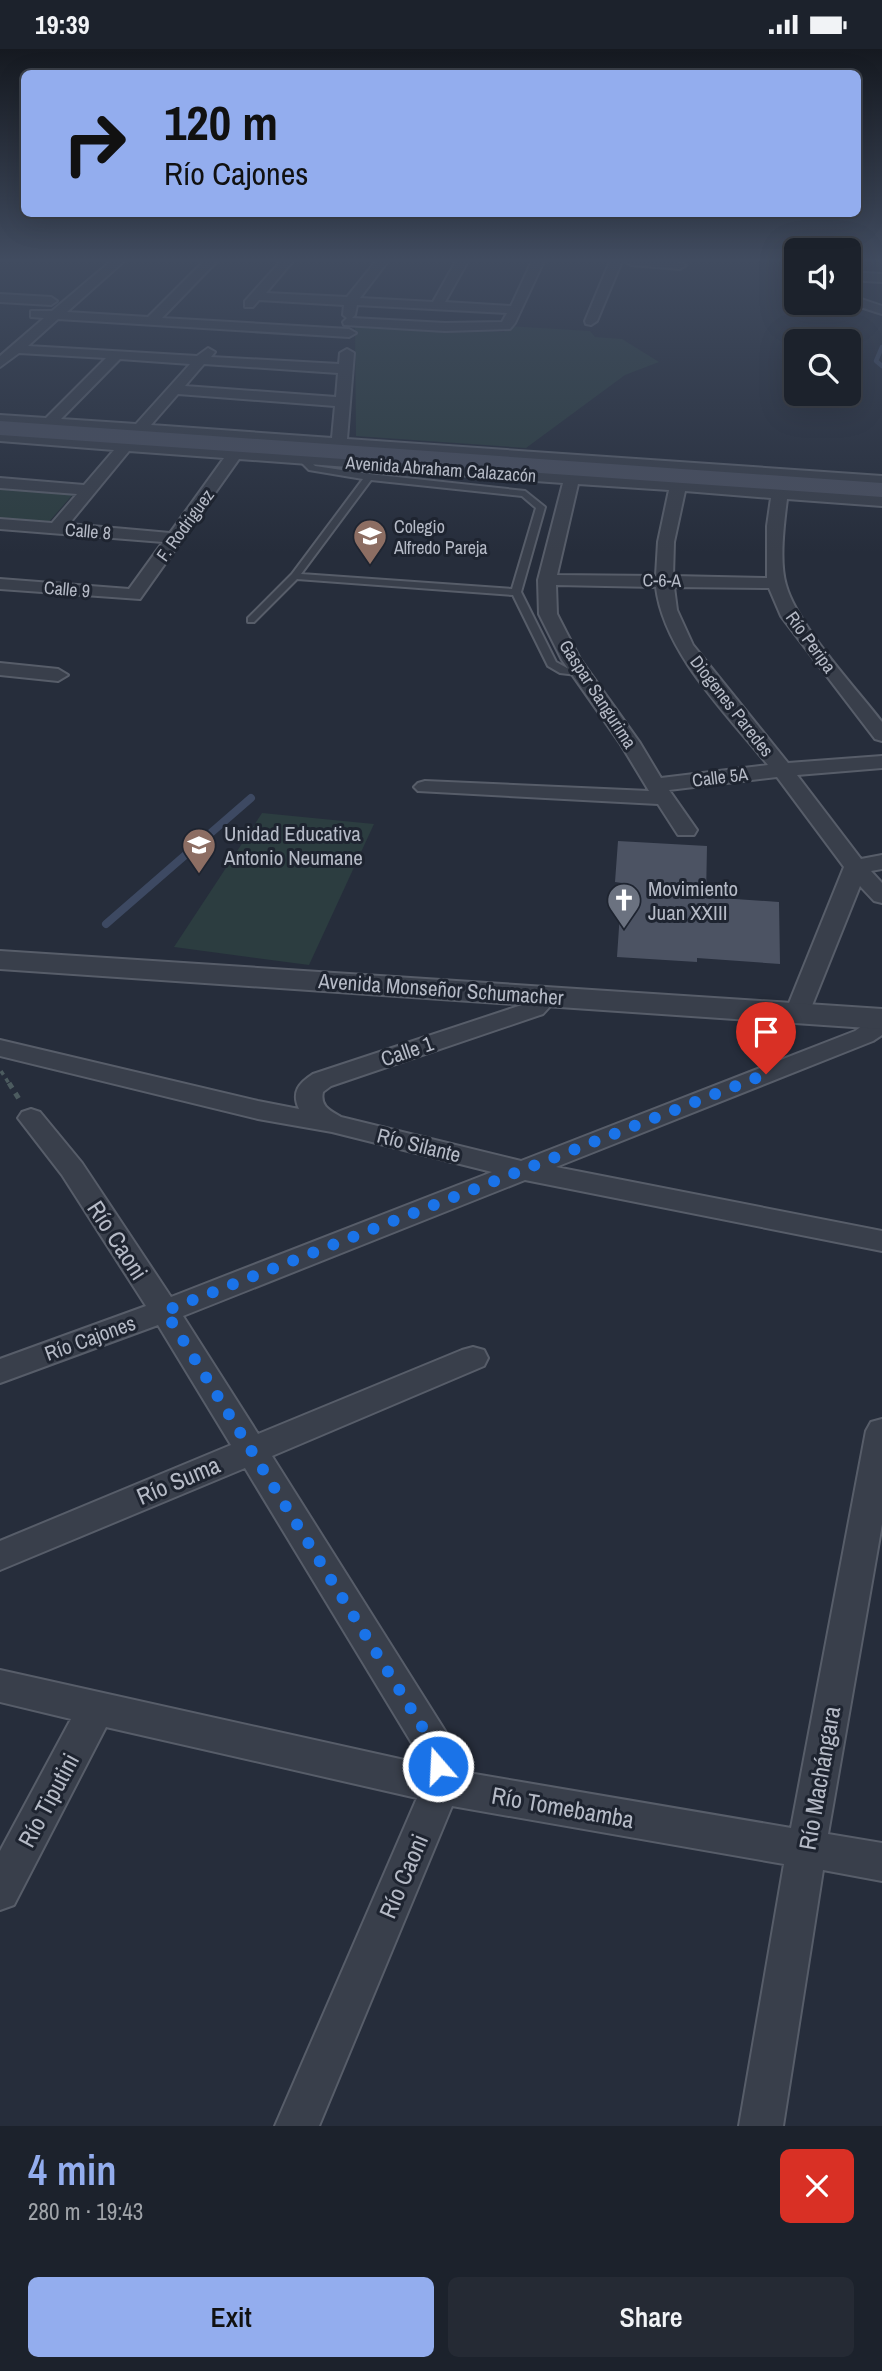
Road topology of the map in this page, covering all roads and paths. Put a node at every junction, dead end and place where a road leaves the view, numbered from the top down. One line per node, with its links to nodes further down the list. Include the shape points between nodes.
1 (114, 358): 9 (street)
2 (166, 358): 4 (street)
3 (347, 358): 5 (street)
4 (201, 360): 5 (street); 6 (street)
5 (346, 369): 7 (street)
6 (177, 390): 7 (street); 11 (street)
7 (344, 402): 13 (street)
8 (0, 419): 9 (street, Avenida Abraham Calazacón)
9 (50, 422): 11 (street, Avenida Abraham Calazacón)
10 (0, 428): 23 (main road, Avenida Abraham Calazacón)
11 (141, 428): 13 (street, Avenida Abraham Calazacón)
12 (0, 437): 14 (street, Avenida Abraham Calazacón)
13 (339, 441): 19 (street, Avenida Abraham Calazacón)
14 (124, 447): 15 (street, Avenida Abraham Calazacón); 22 (street)
15 (234, 455): 16 (street, Avenida Abraham Calazacón); 28 (street, F. Rodriguez)
16 (304, 460): 17 (lane, via 312,468); 18 (street, Avenida Abraham Calazacón)
17 (369, 477): 29 (lane); 34 (lane, via 502,490 534,499 541,507)
18 (572, 478): 21 (street, Avenida Abraham Calazacón); 30 (street, Gaspar Sangurima)
19 (882, 481)
20 (0, 483): 22 (street)
21 (678, 486): 24 (street, Avenida Abraham Calazacón); 31 (street, Diogenes Paredes, via 666,542)
22 (89, 490): 27 (street)
23 (882, 490)
24 (780, 493): 25 (street, Avenida Abraham Calazacón); 32 (street, Río Peripa, via 775,526)
25 (882, 501)
26 (0, 524): 27 (street, Calle 8)
27 (57, 528): 28 (street, Calle 8)
28 (176, 538): 35 (street, F. Rodriguez)
29 (295, 576): 34 (lane); 36 (lane)
30 (547, 580): 31 (street, C-6-A); 38 (street, Gaspar Sangurima, via 548,614)
31 (664, 580): 32 (street, C-6-A); 42 (street, Diogenes Paredes, via 668,610 684,646)
32 (776, 583): 40 (street, Río Peripa, via 787,612)
33 (0, 584): 35 (street, Calle 9)
34 (516, 592): 38 (lane, via 552,664)
35 (134, 595)
36 (251, 619)
37 (0, 669): 39 (street)
38 (581, 674): 44 (street, Gaspar Sangurima, via 631,743)
39 (58, 675)
40 (882, 735)
41 (882, 762): 42 (street, Calle 5A)
42 (782, 770): 44 (street, Calle 5A); 47 (street, Diogenes Paredes)
43 (425, 787): 44 (street)
44 (659, 792): 45 (street, Calle 5A)
45 (686, 830)
46 (882, 862): 47 (street)
47 (855, 867): 48 (street, Diogenes Paredes); 51 (street)
48 (882, 896)
49 (0, 960): 50 (street, Avenida Monseñor Schumacher)
50 (543, 995): 51 (street, Avenida Monseñor Schumacher); 56 (street, Calle 1, via 534,1009 322,1080 310,1088 308,1100 315,1113)
51 (796, 1013): 52 (street, Avenida Monseñor Schumacher)
52 (882, 1021): 57 (street, Río Cajones, via 864,1035)
53 (0, 1048): 56 (street, Río Silante, via 258,1110)
54 (0, 1069): 55 (path)
55 (31, 1118): 59 (street, Río Caoni, via 72,1169)
56 (332, 1123): 57 (street, Río Silante)
57 (522, 1170): 58 (street, Río Silante); 59 (street, Río Cajones)
58 (882, 1241)
59 (165, 1311): 61 (street, Río Cajones); 63 (street, Río Caoni)
60 (473, 1358): 63 (street, Río Suma)
61 (0, 1371)
62 (882, 1431): 68 (street, Río Machángara)
63 (250, 1449): 64 (street, Río Suma); 67 (street, Río Caoni, via 434,1746)
64 (0, 1556)
65 (0, 1686): 66 (street, Río Tomebamba)
66 (96, 1709): 67 (street, Río Tomebamba); 70 (street, Río Tiputini)
67 (441, 1786): 68 (street, Río Tomebamba); 71 (street, Río Caoni)
68 (806, 1850): 69 (street, Río Tomebamba); 72 (street, Río Machángara)
69 (882, 1862)
70 (0, 1891)
71 (297, 2126)
72 (761, 2126)

